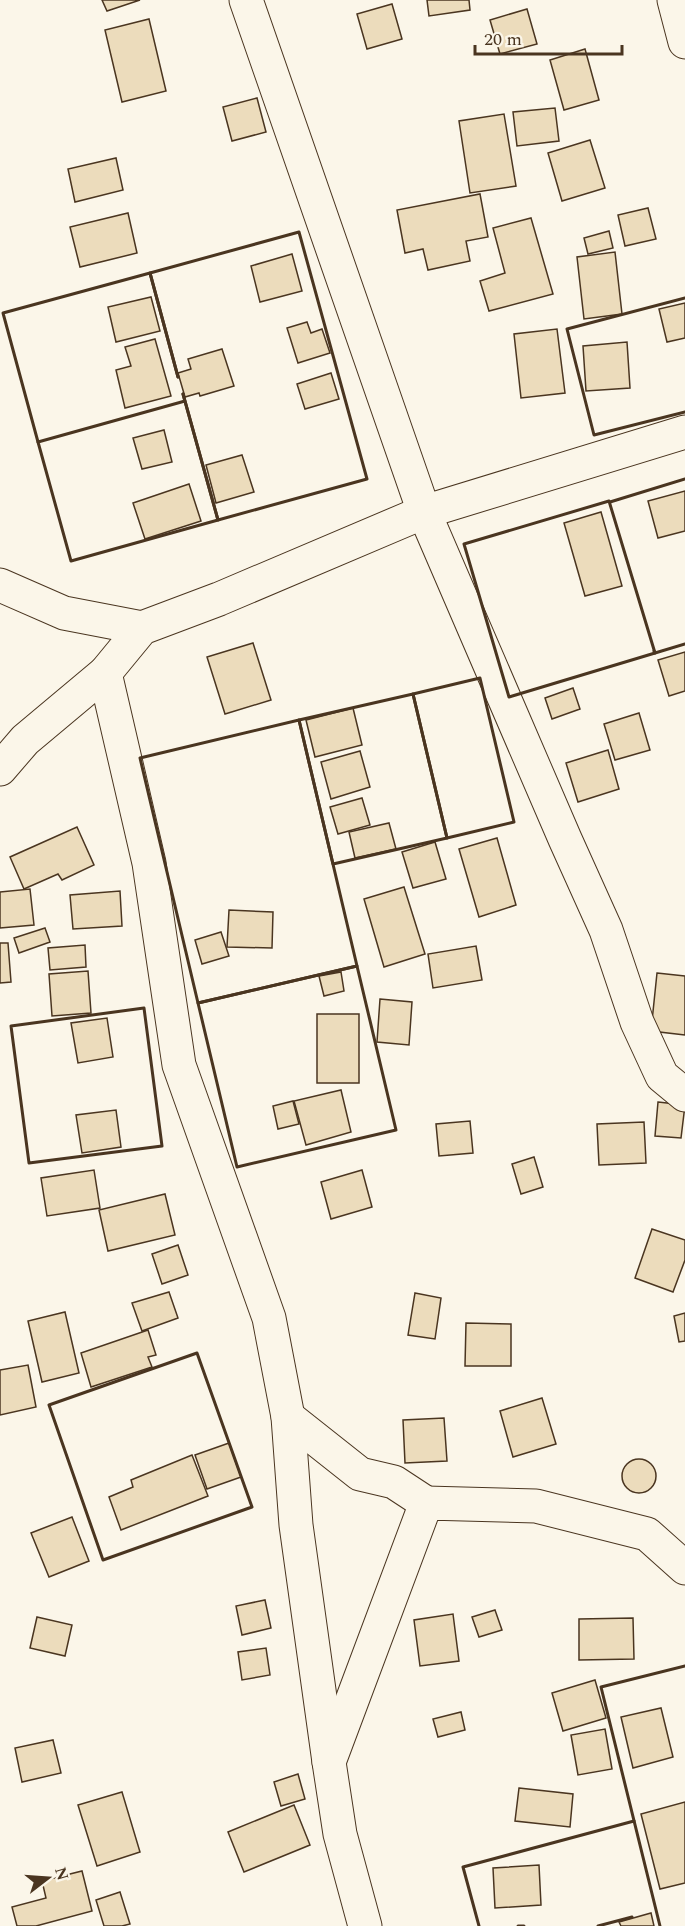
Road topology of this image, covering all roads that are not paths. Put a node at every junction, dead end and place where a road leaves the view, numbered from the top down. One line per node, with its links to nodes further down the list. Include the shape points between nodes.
1 (246, 0): 5 (street)
2 (674, 0): 3 (street)
3 (685, 42)
4 (685, 432): 5 (street)
5 (424, 512): 7 (street); 10 (street, via 606,930 637,1022 662,1076)
6 (0, 585): 7 (street, via 64,613)
7 (142, 628): 8 (street)
8 (105, 673): 9 (street, via 25,740); 11 (street, via 148,863 179,1065 269,1318)
9 (0, 769)
10 (685, 1095)
11 (288, 1417): 12 (street, via 360,1474 394,1482); 14 (street, via 296,1525)
12 (426, 1503): 13 (street, via 536,1506 647,1533); 14 (street)
13 (685, 1568)
14 (329, 1762): 15 (street, via 340,1834)
15 (365, 1926)

